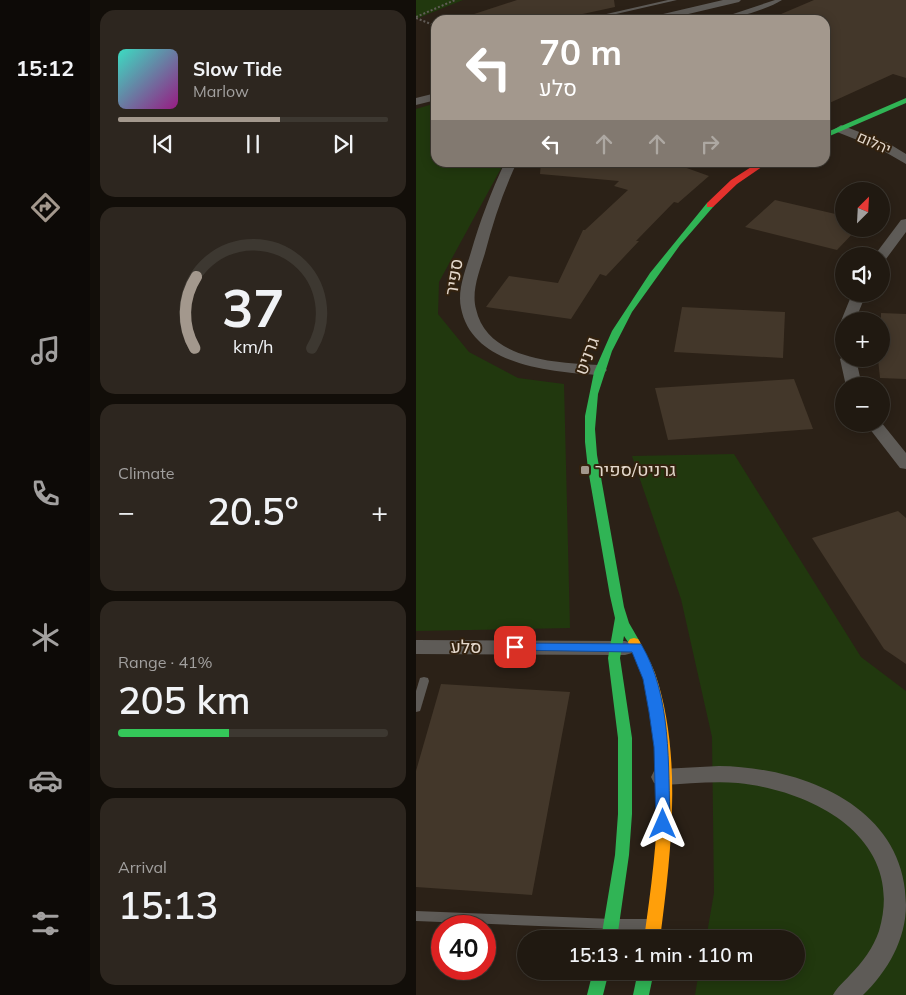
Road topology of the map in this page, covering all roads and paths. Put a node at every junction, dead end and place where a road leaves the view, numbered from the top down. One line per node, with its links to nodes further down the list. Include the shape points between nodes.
1 (455, 0): 8 (path)
2 (675, 0): 5 (lane)
3 (736, 0): 6 (street)
4 (780, 0): 7 (lane)
5 (606, 15)
6 (672, 15)
7 (737, 15)
8 (416, 17): 9 (path)
9 (431, 24)
10 (431, 98): 12 (street)
11 (906, 100): 13 (street)
12 (416, 102)
13 (841, 128): 14 (street); 15 (street, יהלום, via 884,146)
14 (830, 134)
15 (906, 160)
16 (509, 167): 20 (street, ספיר, via 476,257 468,293 472,322 490,343 519,358 557,367)
17 (757, 167): 20 (street, גרניט, via 731,184 700,214 628,309 608,345)
18 (906, 223): 19 (street)
19 (887, 247)
20 (599, 370): 23 (street, גרניט, via 591,402 590,440)
21 (880, 432): 22 (street)
22 (906, 464)
23 (621, 619): 25 (street); 26 (street)
24 (416, 647): 25 (street, סלע)
25 (615, 648): 26 (street, סלע); 31 (street, via 626,775 622,855)
26 (637, 648): 29 (street, via 650,679 661,747)
27 (424, 681): 28 (lane)
28 (416, 708)
29 (662, 777): 32 (street, via 661,866); 39 (street, via 738,775 788,785 831,802 855,818 874,838 888,861 895,889 894,921 883,953 865,978)
30 (416, 916): 31 (lane)
31 (612, 924): 32 (lane); 33 (street)
32 (654, 924): 34 (street)
33 (611, 930)
34 (653, 930)
35 (599, 980): 37 (street)
36 (644, 980): 38 (street)
37 (595, 995)
38 (641, 995)
39 (846, 995)

